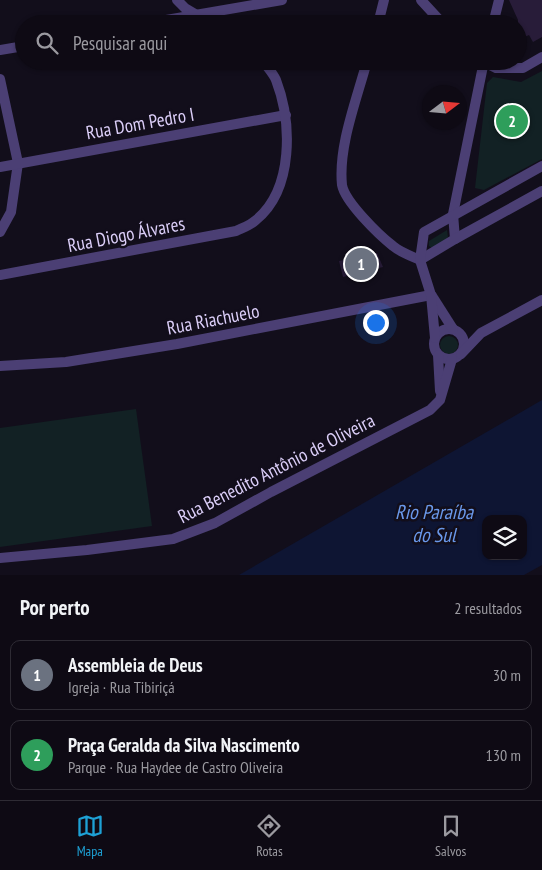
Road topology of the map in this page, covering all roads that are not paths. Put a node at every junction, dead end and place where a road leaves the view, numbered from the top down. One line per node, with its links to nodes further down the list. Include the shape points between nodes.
1 (177, 0): 6 (street)
2 (282, 0): 6 (street)
3 (384, 0): 7 (street)
4 (420, 0): 8 (street)
5 (499, 0): 9 (street)
6 (196, 15)
7 (380, 15)
8 (434, 15)
9 (495, 15)
10 (15, 48): 11 (street)
11 (0, 50)
12 (542, 57): 13 (street)
13 (527, 66)
14 (269, 70): 18 (street)
15 (365, 70): 26 (street, via 346,138 342,187 354,209 394,247)
16 (481, 70): 23 (street)
17 (0, 79): 19 (street)
18 (286, 114): 19 (street, Rua Dom Pedro I); 27 (street, Rua Diogo Álvares, via 283,177 272,201 256,221 236,231)
19 (18, 164): 21 (street, Rua Dom Pedro I); 24 (street, via 11,212)
20 (542, 166): 23 (street)
21 (0, 167)
22 (542, 191): 25 (street)
23 (453, 214): 25 (street); 26 (street, via 424,232)
24 (0, 232)
25 (454, 239): 26 (street)
26 (420, 260): 28 (street)
27 (0, 275)
28 (431, 295): 30 (street); 32 (street); 35 (street, Rua Riachuelo, via 76,361)
29 (542, 300): 31 (street)
30 (457, 332): 31 (street); 32 (street, via 444,330); 34 (street, via 464,344)
31 (481, 334): 34 (street)
32 (435, 338): 33 (street, via 434,347)
33 (438, 355): 34 (street, via 444,359); 36 (street)
34 (457, 356): 36 (street)
35 (0, 366)
36 (440, 400): 37 (street, Rua Benedito Antônio de Oliveira, via 430,410 215,523 174,539)
37 (0, 558)

